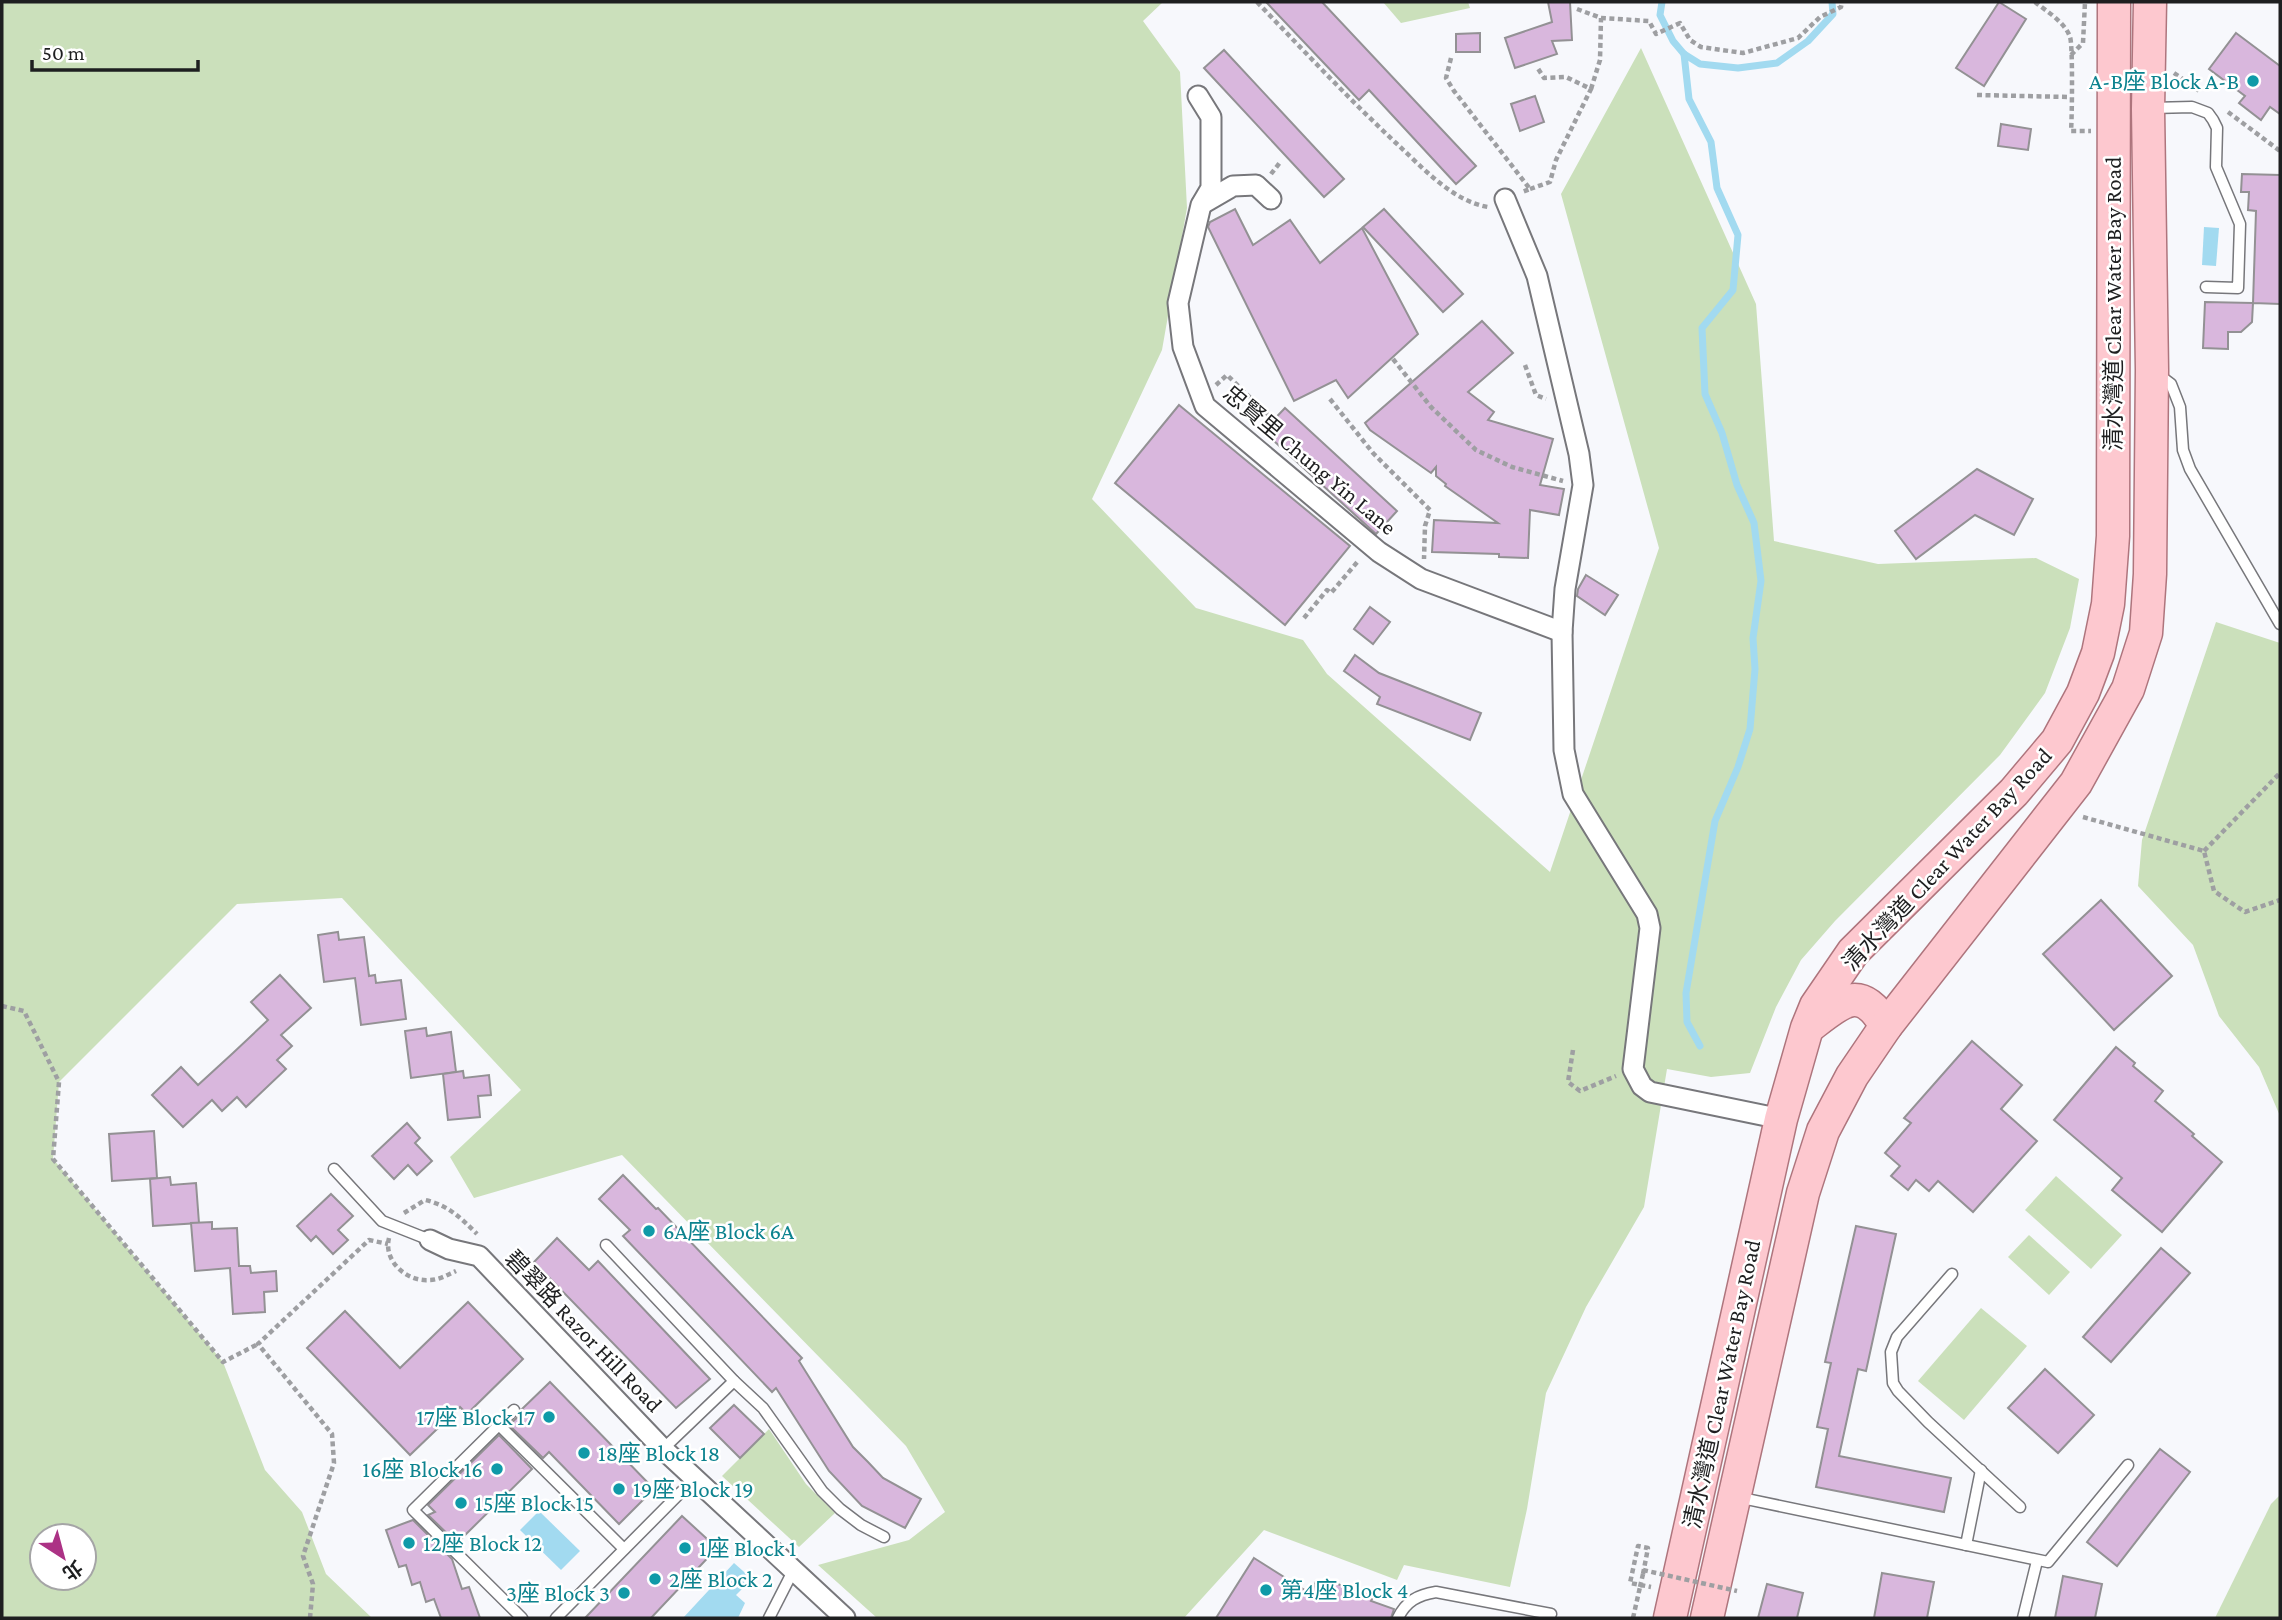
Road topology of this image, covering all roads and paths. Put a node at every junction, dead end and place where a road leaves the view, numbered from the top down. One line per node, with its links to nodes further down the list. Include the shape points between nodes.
1 (1257, 2): 21 (path, via 1437,181 1476,205)
2 (2035, 2): 9 (path, via 2070,37)
3 (2085, 2): 9 (path, via 2083,43)
4 (2115, 2): 40 (main road, 清水灣道 Clear Water Bay Road, via 2112,559 2098,653 2072,716 2038,766 1853,952 1816,1006)
5 (2150, 2): 16 (main road, 清水灣道 Clear Water Bay Road)
6 (1841, 4): 8 (path, via 1798,38 1743,53 1701,47 1690,40 1680,23 1656,34 1649,22)
7 (1577, 9): 8 (path)
8 (1601, 18): 12 (path, via 1600,60)
9 (2071, 56): 15 (path)
10 (1451, 58): 18 (path, via 1446,78)
11 (1537, 68): 12 (path, via 1544,78 1566,77)
12 (1591, 89): 18 (path, via 1550,182)
13 (1977, 95): 15 (path)
14 (1198, 96): 20 (street, 忠賢里 Chung Yin Lane, via 1211,117 1212,188)
15 (2070, 97): 17 (path, via 2071,131)
16 (2148, 108): 22 (lane, via 2200,109 2217,128 2216,167 2240,224 2238,288); 24 (main road, 清水灣道 Clear Water Bay Road)
17 (2091, 130)
18 (1530, 189): 21 (path)
19 (1270, 199): 20 (street, via 1256,185 1234,186)
20 (1201, 205): 29 (street, 忠賢里 Chung Yin Lane, via 1178,303 1183,347 1205,406)
21 (1507, 205): 28 (street, via 1537,276)
22 (2206, 287)
23 (1393, 359): 28 (path, via 1431,407 1476,450 1513,467)
24 (2152, 370): 32 (lane, via 2172,384 2190,469); 39 (main road, 清水灣道 Clear Water Bay Road, via 2146,633 2128,689 2076,783)
25 (1227, 375): 27 (path)
26 (1330, 399): 30 (path, via 1373,453 1430,510)
27 (1268, 415)
28 (1583, 485): 33 (street, via 1564,589)
29 (1371, 546): 31 (path); 33 (street, 忠賢里 Chung Yin Lane, via 1421,579)
30 (1424, 551)
31 (1304, 618)
32 (2280, 624)
33 (1562, 632): 42 (street, via 1564,750 1573,794 1647,914 1650,928)
34 (2280, 773): 36 (path)
35 (2075, 815): 36 (path)
36 (2204, 852): 37 (path, via 2214,891 2245,912)
37 (2280, 900)
38 (2, 1006): 49 (path, via 24,1010 59,1082 53,1159 223,1362)
39 (1886, 1026): 40 (main road, via 1877,1011 1859,999 1844,1000); 57 (main road, 清水灣道 Clear Water Bay Road, via 1852,1076 1815,1156)
40 (1807, 1028): 43 (main road, 清水灣道 Clear Water Bay Road)
41 (1573, 1051): 42 (path, via 1568,1082 1580,1091)
42 (1633, 1069): 43 (street, via 1650,1092)
43 (1781, 1119): 75 (main road, 清水灣道 Clear Water Bay Road)
44 (334, 1169): 45 (lane, via 382,1221)
45 (430, 1240): 53 (street, 碧翠路 Razor Hill Road, via 479,1256)
46 (388, 1244): 49 (path, via 369,1240)
47 (606, 1245): 50 (lane)
48 (1952, 1274): 55 (lane, via 1897,1337 1891,1352 1892,1380)
49 (258, 1344): 68 (path, via 331,1434 334,1463 303,1556 313,1584)
50 (734, 1381): 53 (lane); 59 (lane, via 780,1429 822,1491 850,1517)
51 (513, 1410): 52 (lane)
52 (499, 1425): 61 (lane); 69 (lane, via 413,1510)
53 (663, 1449): 56 (street, 碧翠路 Razor Hill Road)
54 (2128, 1465): 62 (lane, via 2048,1562)
55 (1981, 1470): 58 (lane); 60 (lane)
56 (694, 1479): 61 (lane); 64 (street, 碧翠路 Razor Hill Road)
57 (1733, 1496): 60 (lane); 76 (main road, 清水灣道 Clear Water Bay Road)
58 (2020, 1507)
59 (884, 1537)
60 (1966, 1545): 62 (lane)
61 (624, 1549): 70 (lane)
62 (2037, 1561): 77 (lane)
63 (1643, 1570): 65 (path, via 1648,1548 1638,1546 1630,1583); 66 (path, bridge); 74 (path, bridge)
64 (793, 1571): 71 (lane); 72 (street, 碧翠路 Razor Hill Road)
65 (1655, 1588)
66 (1737, 1591)
67 (1551, 1614): 73 (lane, via 1436,1592 1412,1600)
68 (310, 1618)
69 (522, 1618)
70 (556, 1618)
71 (769, 1618)
72 (845, 1618)
73 (1398, 1618)
74 (1633, 1618)
75 (1670, 1618)
76 (1707, 1618)
77 (2024, 1618)

